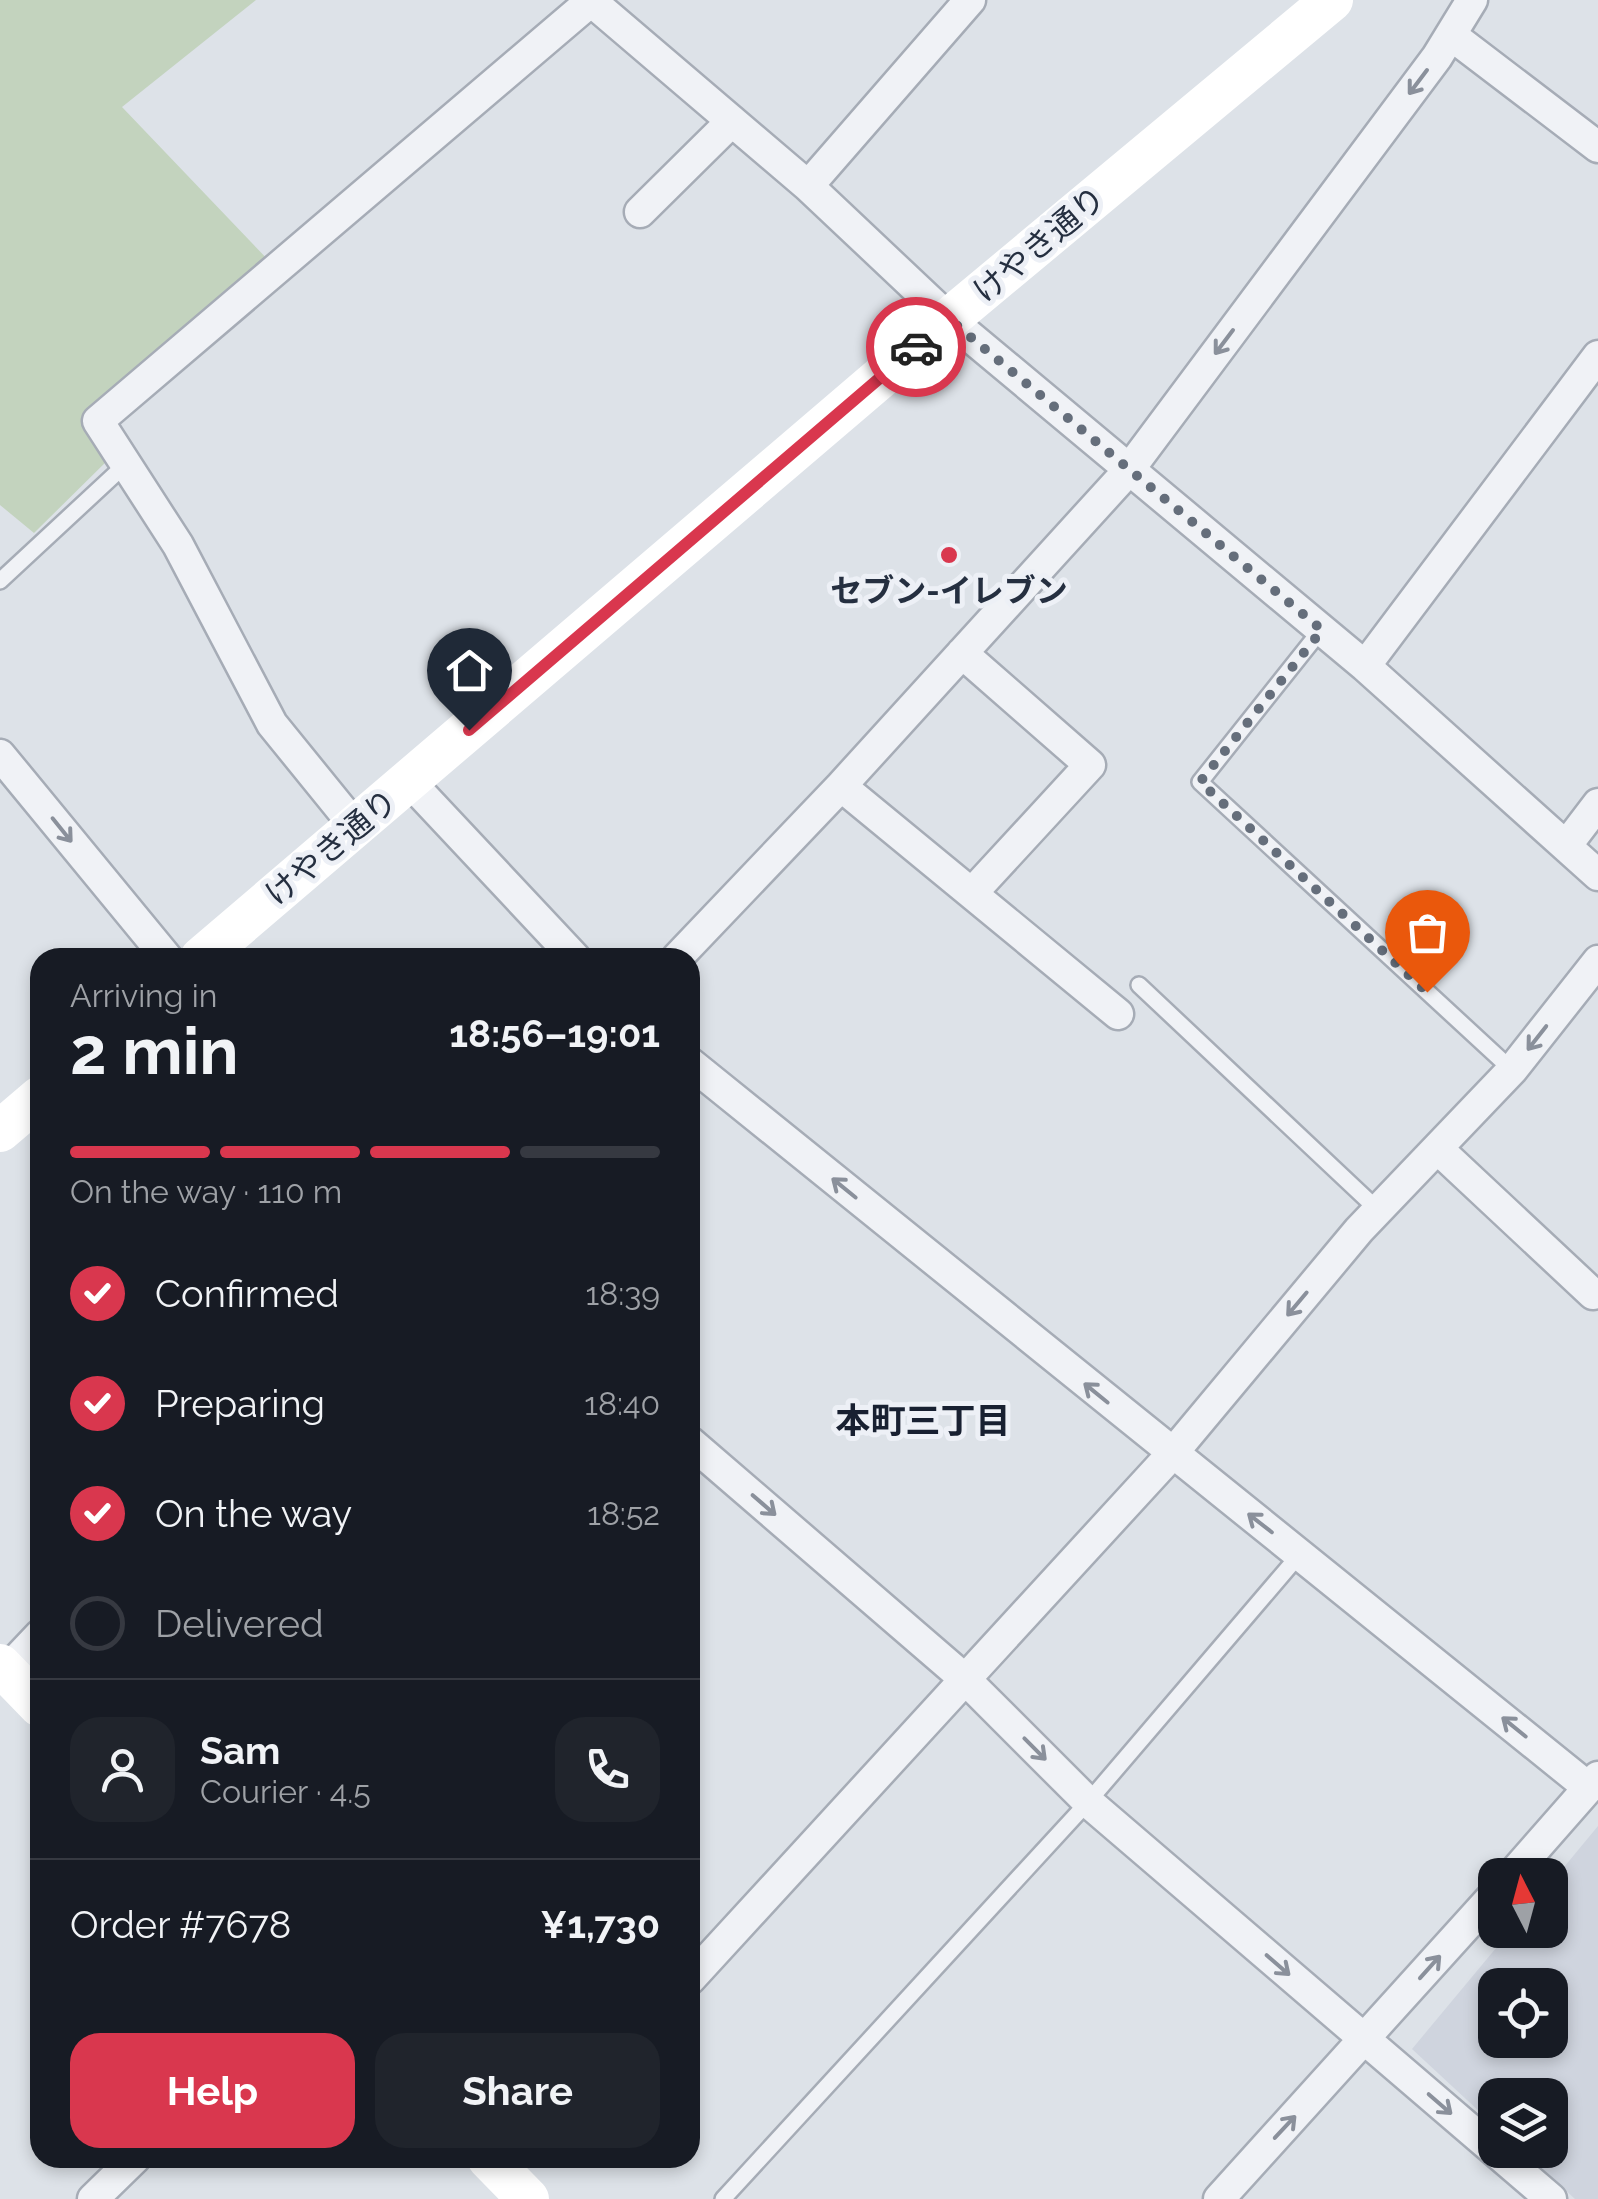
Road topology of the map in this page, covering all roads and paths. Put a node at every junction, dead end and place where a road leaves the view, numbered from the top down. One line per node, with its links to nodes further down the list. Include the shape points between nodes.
1 (1332, 0): 10 (main road, けやき通り)
2 (1472, 0): 5 (street)
3 (591, 1): 6 (street); 12 (street, via 98,421)
4 (963, 2): 8 (street)
5 (1450, 35): 7 (street); 13 (street, one-way to 13)
6 (732, 120): 8 (street); 9 (street)
7 (1598, 148)
8 (808, 186): 10 (street)
9 (640, 212)
10 (949, 319): 13 (street); 19 (main road, けやき通り)
11 (1598, 356): 17 (street)
12 (126, 464): 14 (lane); 22 (street, via 178,545 272,724)
13 (1128, 471): 15 (street); 16 (street)
14 (0, 581)
15 (1322, 630): 17 (street); 33 (lane, via 1200,782)
16 (962, 653): 20 (street); 25 (street, via 1090,766)
17 (1365, 666): 23 (street)
18 (0, 755): 26 (street, one-way to 26)
19 (409, 781): 22 (main road, けやき通り); 28 (street)
20 (841, 786): 25 (street); 29 (street)
21 (1598, 804): 23 (street)
22 (354, 826): 27 (main road, けやき通り)
23 (1566, 846): 24 (street)
24 (1598, 875)
25 (972, 894): 32 (street)
26 (159, 948)
27 (213, 948)
28 (566, 948)
29 (687, 948)
30 (1598, 962): 33 (street, one-way to 33)
31 (1139, 985): 38 (lane)
32 (1118, 1014)
33 (1512, 1070): 37 (street)
34 (700, 1071): 41 (street, one-way to 34)
35 (30, 1105): 36 (main road)
36 (0, 1131)
37 (1439, 1150): 38 (street); 39 (street)
38 (1378, 1210): 41 (street, one-way to 41)
39 (1594, 1294)
40 (700, 1451): 45 (street, one-way to 45)
41 (1172, 1454): 42 (street, one-way to 41); 45 (street)
42 (1300, 1554): 47 (street, one-way to 42); 48 (lane)
43 (30, 1644): 44 (street)
44 (3, 1668): 46 (main road)
45 (966, 1680): 48 (street, one-way to 48); 51 (street)
46 (30, 1696)
47 (1594, 1783): 49 (street)
48 (1088, 1802): 52 (street, one-way to 52); 55 (lane)
49 (1527, 1858)
50 (1478, 1913): 52 (street, one-way to 50)
51 (700, 1968)
52 (1366, 2040): 56 (street, one-way to 52); 57 (street, one-way to 57)
53 (125, 2168): 54 (street)
54 (93, 2199)
55 (723, 2199)
56 (1219, 2199)
57 (1550, 2199)

